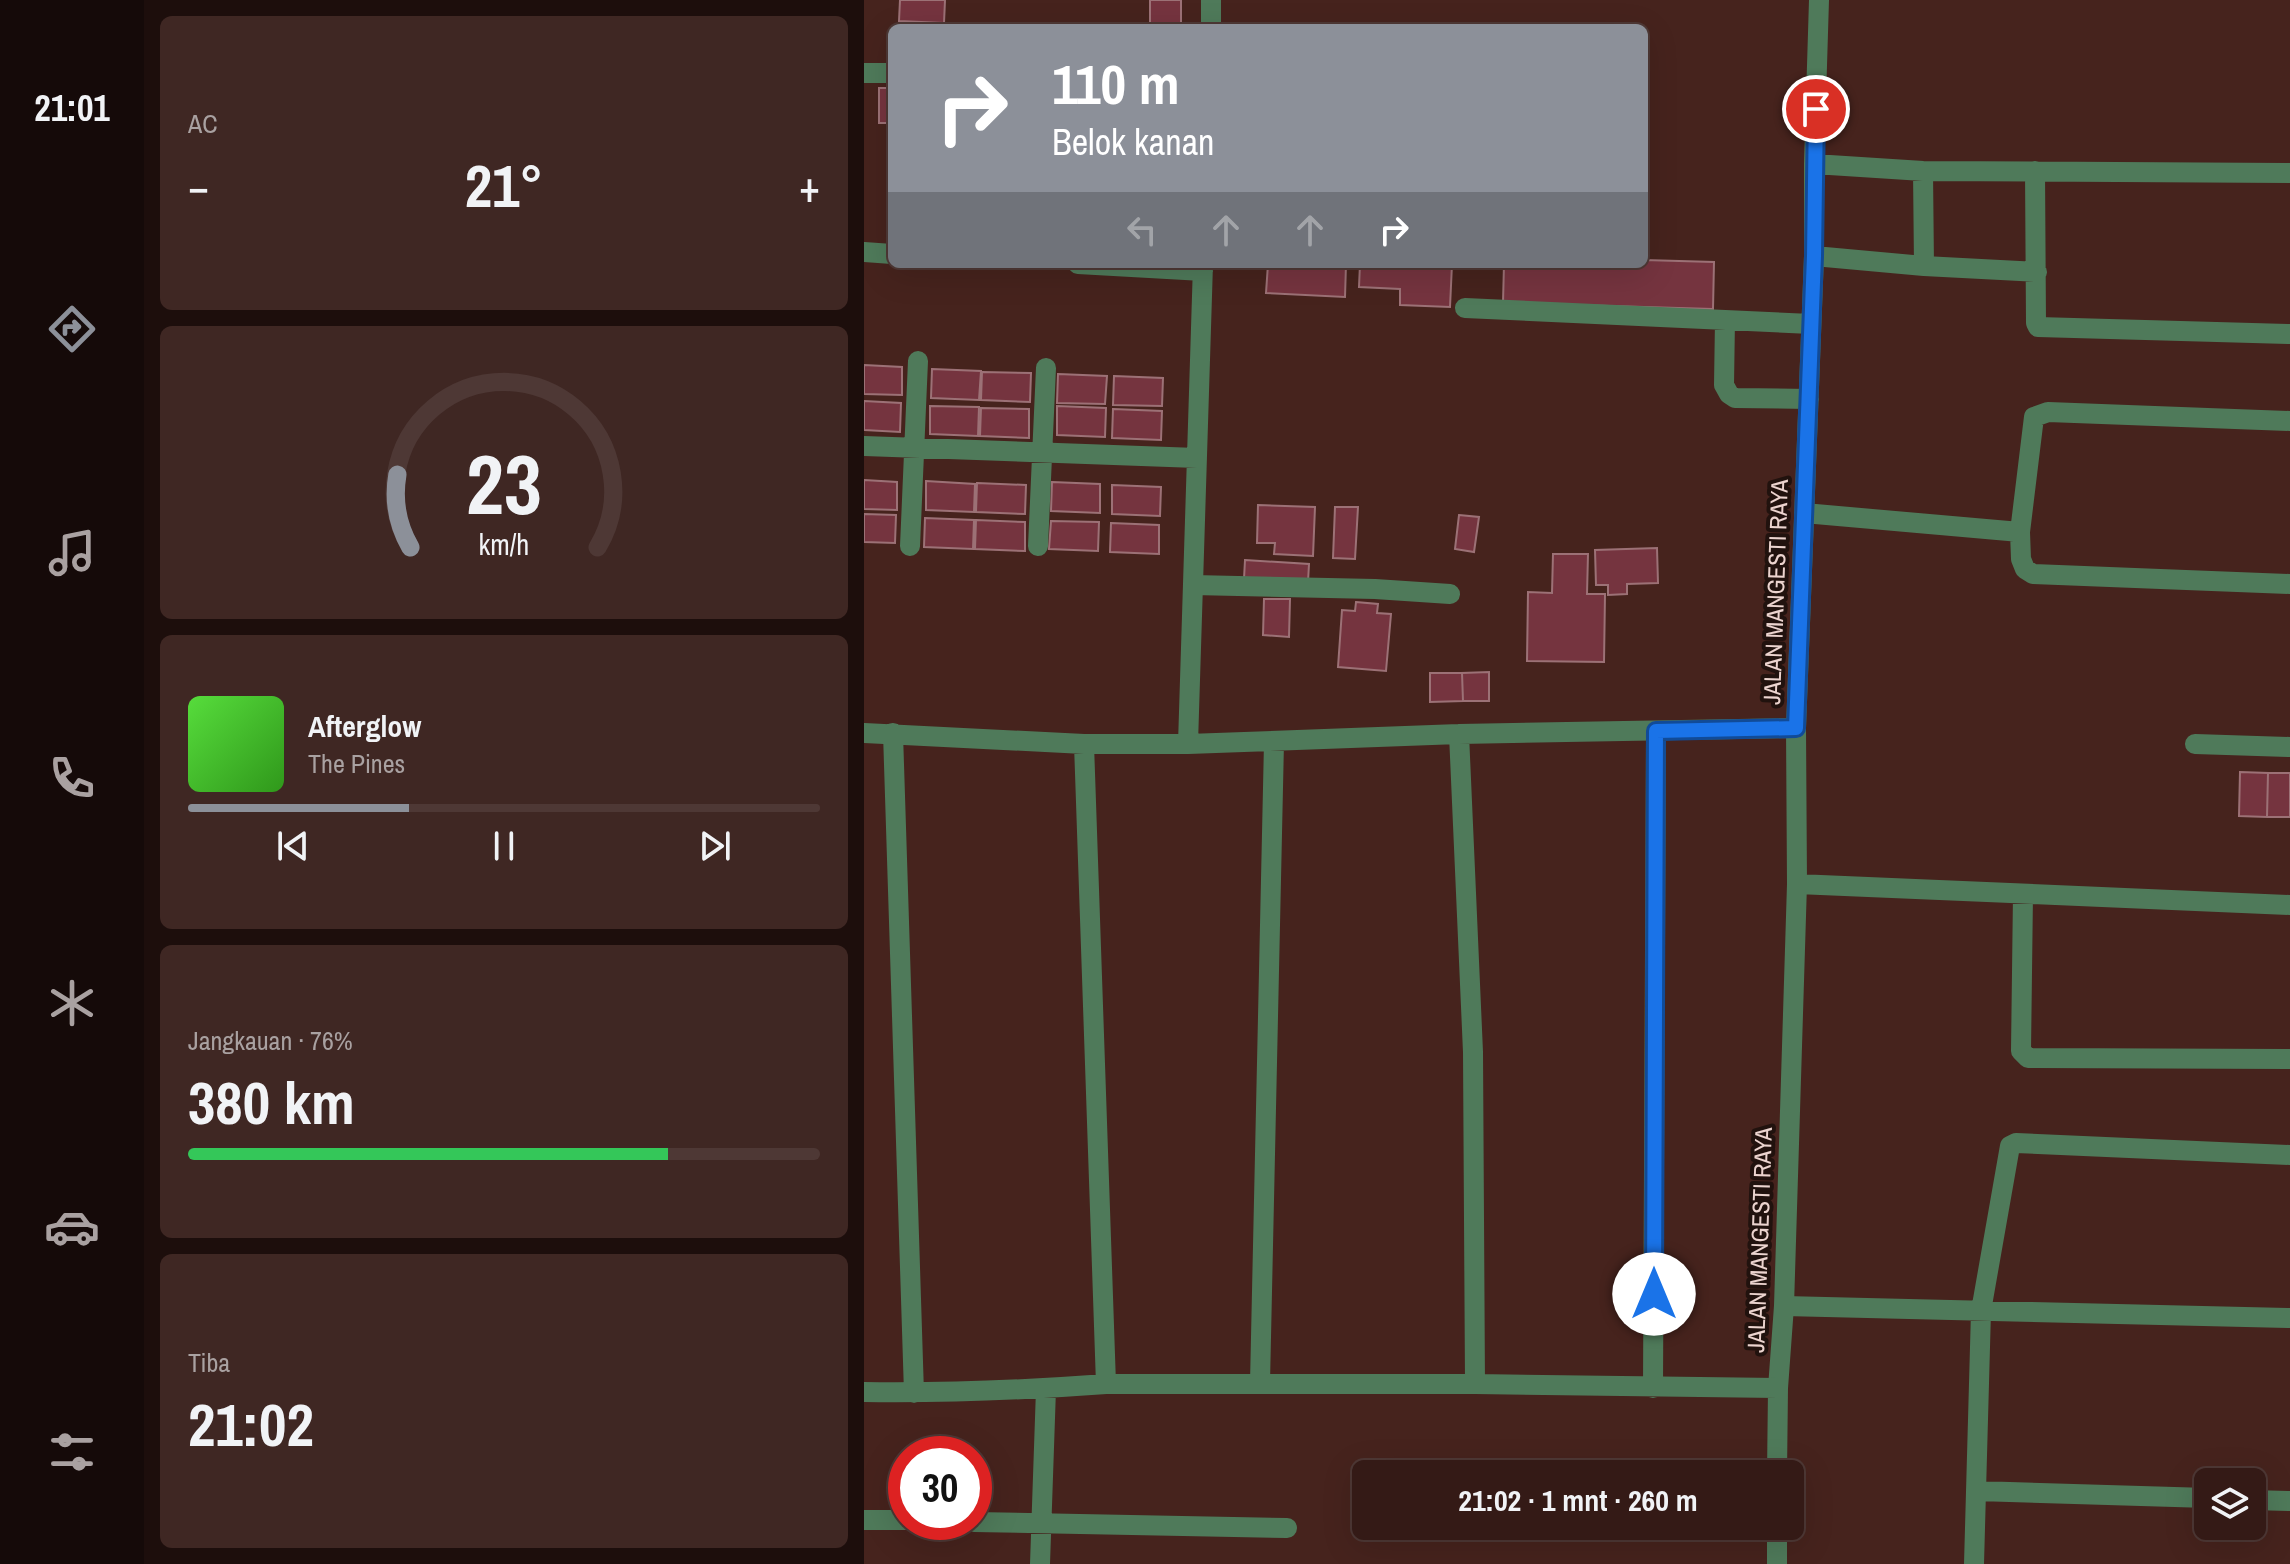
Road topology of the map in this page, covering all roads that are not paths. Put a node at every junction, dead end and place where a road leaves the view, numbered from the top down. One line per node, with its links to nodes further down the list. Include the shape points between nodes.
1 (1211, 0): 3 (street)
2 (1819, 0): 6 (street, JALAN MANGESTI RAYA)
3 (1211, 24)
4 (864, 73): 5 (street)
5 (888, 73)
6 (1814, 164): 7 (street); 12 (street, JALAN MANGESTI RAYA)
7 (1923, 171): 8 (street); 13 (street)
8 (2035, 171): 9 (street); 15 (street)
9 (2290, 173)
10 (864, 252): 11 (street)
11 (888, 254)
12 (1814, 256): 13 (street); 18 (street, JALAN MANGESTI RAYA)
13 (1924, 266): 15 (street)
14 (1203, 268): 27 (street)
15 (2037, 272): 19 (street, via 2038,327)
16 (1465, 308): 17 (street)
17 (1725, 320): 18 (street); 22 (street, via 1724,385 1729,394)
18 (1811, 324): 22 (street, JALAN MANGESTI RAYA)
19 (2290, 334)
20 (918, 361): 25 (street)
21 (1046, 368): 26 (street)
22 (1809, 399): 28 (street, JALAN MANGESTI RAYA)
23 (2290, 421): 29 (street, via 2039,414 2034,417)
24 (864, 446): 25 (street)
25 (914, 448): 26 (street); 30 (street)
26 (1042, 452): 27 (street); 31 (street)
27 (1197, 458): 33 (street)
28 (1804, 513): 29 (street); 35 (street, JALAN MANGESTI RAYA)
29 (2020, 532): 32 (street, via 2021,559 2033,574)
30 (910, 546)
31 (1038, 546)
32 (2290, 584)
33 (1193, 585): 34 (street); 42 (street)
34 (1450, 594)
35 (1796, 728): 36 (street); 45 (street, JALAN MANGESTI RAYA)
36 (1656, 731): 39 (street); 56 (street)
37 (864, 733): 38 (street)
38 (893, 733): 41 (street); 60 (street)
39 (1459, 734): 40 (street); 55 (street, via 1473,1052)
40 (1274, 742): 42 (street); 53 (street)
41 (1084, 744): 42 (street); 54 (street)
42 (1188, 744)
43 (2195, 744): 44 (street)
44 (2290, 747)
45 (1797, 884): 46 (street); 50 (street, JALAN MANGESTI RAYA)
46 (2023, 894): 47 (street); 48 (street, via 2021,1051 2028,1058)
47 (2290, 905)
48 (2290, 1059)
49 (2290, 1155): 51 (street, via 2012,1144)
50 (1784, 1306): 51 (street); 57 (street, JALAN MANGESTI RAYA)
51 (1981, 1311): 52 (street); 62 (street)
52 (2290, 1318)
53 (1260, 1383): 54 (street); 55 (street)
54 (1106, 1384): 58 (street)
55 (1475, 1384): 56 (street)
56 (1653, 1388): 57 (street)
57 (1778, 1388): 61 (street, JALAN MANGESTI RAYA)
58 (1046, 1389): 60 (street); 69 (street)
59 (864, 1392): 60 (street)
60 (914, 1393)
61 (1777, 1460)
62 (1977, 1491): 63 (street); 74 (street)
63 (2194, 1498)
64 (2266, 1500): 65 (street)
65 (2290, 1501)
66 (864, 1520): 67 (street)
67 (888, 1520)
68 (992, 1522): 69 (street)
69 (1041, 1523): 70 (street); 72 (street)
70 (1287, 1528)
71 (1777, 1540): 73 (street)
72 (1040, 1564)
73 (1777, 1564)
74 (1974, 1564)

